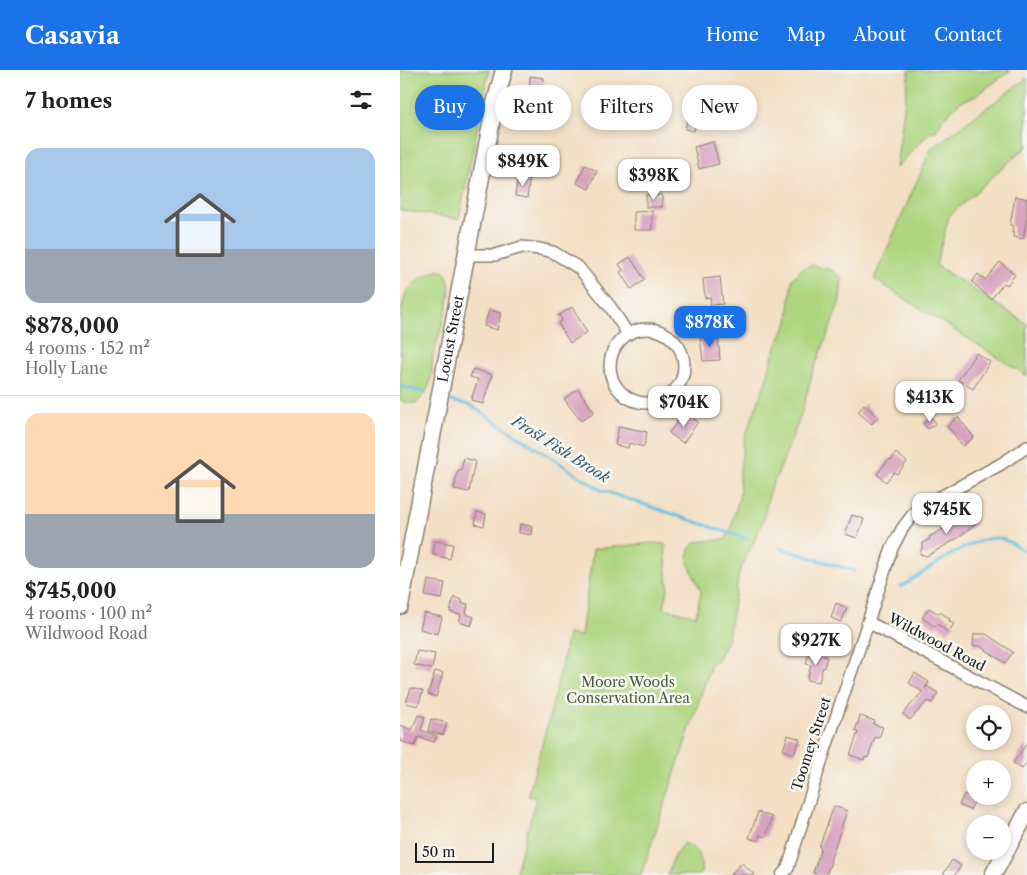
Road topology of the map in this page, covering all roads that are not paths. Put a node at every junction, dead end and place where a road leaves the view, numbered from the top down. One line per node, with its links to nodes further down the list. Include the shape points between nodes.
1 (504, 70): 2 (main road, Locust Street)
2 (466, 255): 3 (street, via 495,255 522,247 553,252 580,268); 5 (main road, Locust Street)
3 (628, 334): 3 (street, via 614,350 611,360 610,370 618,389 635,401 646,403 668,397 682,377 681,352 664,334 653,330)
4 (1027, 447): 6 (street, Wildwood Road, via 914,513 892,548)
5 (400, 606)
6 (868, 622): 7 (street, Wildwood Road); 9 (street, Toomey Street, via 788,868)
7 (1027, 706)
8 (1027, 812): 10 (main road)
9 (782, 875)
10 (993, 875)

